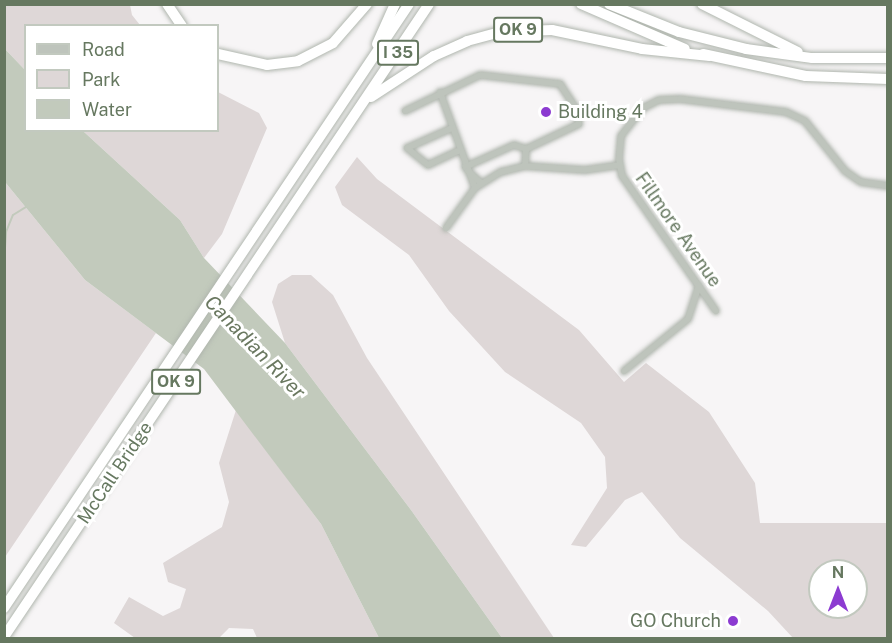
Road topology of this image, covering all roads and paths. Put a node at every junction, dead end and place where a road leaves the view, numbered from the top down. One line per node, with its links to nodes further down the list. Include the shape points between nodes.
1 (168, 4): 9 (highway)
2 (367, 4): 10 (highway, via 333,43 298,61 257,64)
3 (395, 4): 14 (highway, OK 9)
4 (409, 4): 14 (highway, I 35)
5 (429, 4): 17 (highway, I 35)
6 (581, 4): 11 (highway, via 645,35)
7 (609, 4): 12 (highway, via 718,43)
8 (702, 4): 12 (highway, via 730,22)
9 (181, 24)
10 (219, 54)
11 (710, 56): 15 (highway, OK 9, via 806,76); 17 (highway, OK 9, via 642,49 552,30 501,32 442,52)
12 (812, 58): 13 (highway)
13 (888, 58)
14 (363, 75): 32 (highway, McCall Bridge / OK 9)
15 (888, 79)
16 (440, 93): 18 (street); 19 (street); 21 (street, via 480,75 560,84 577,110 579,124)
17 (366, 100): 33 (highway, McCall Bridge / OK 9)
18 (405, 111)
19 (452, 129): 20 (street); 20 (street, via 407,148 428,165)
20 (458, 151): 24 (street)
21 (526, 151): 23 (street); 24 (street, via 514,145)
22 (619, 165): 23 (street, via 585,170); 26 (street, via 620,142 631,118 653,102 680,99 793,114 817,133 845,171 867,183); 29 (street, Fillmore Avenue, via 625,181)
23 (528, 166): 25 (street)
24 (466, 169): 25 (street); 27 (street)
25 (481, 183): 27 (street)
26 (888, 186)
27 (475, 188): 28 (street)
28 (446, 228)
29 (699, 286): 30 (street, Fillmore Avenue); 31 (street, via 688,319)
30 (717, 311)
31 (624, 371)
32 (4, 608)
33 (4, 637)

